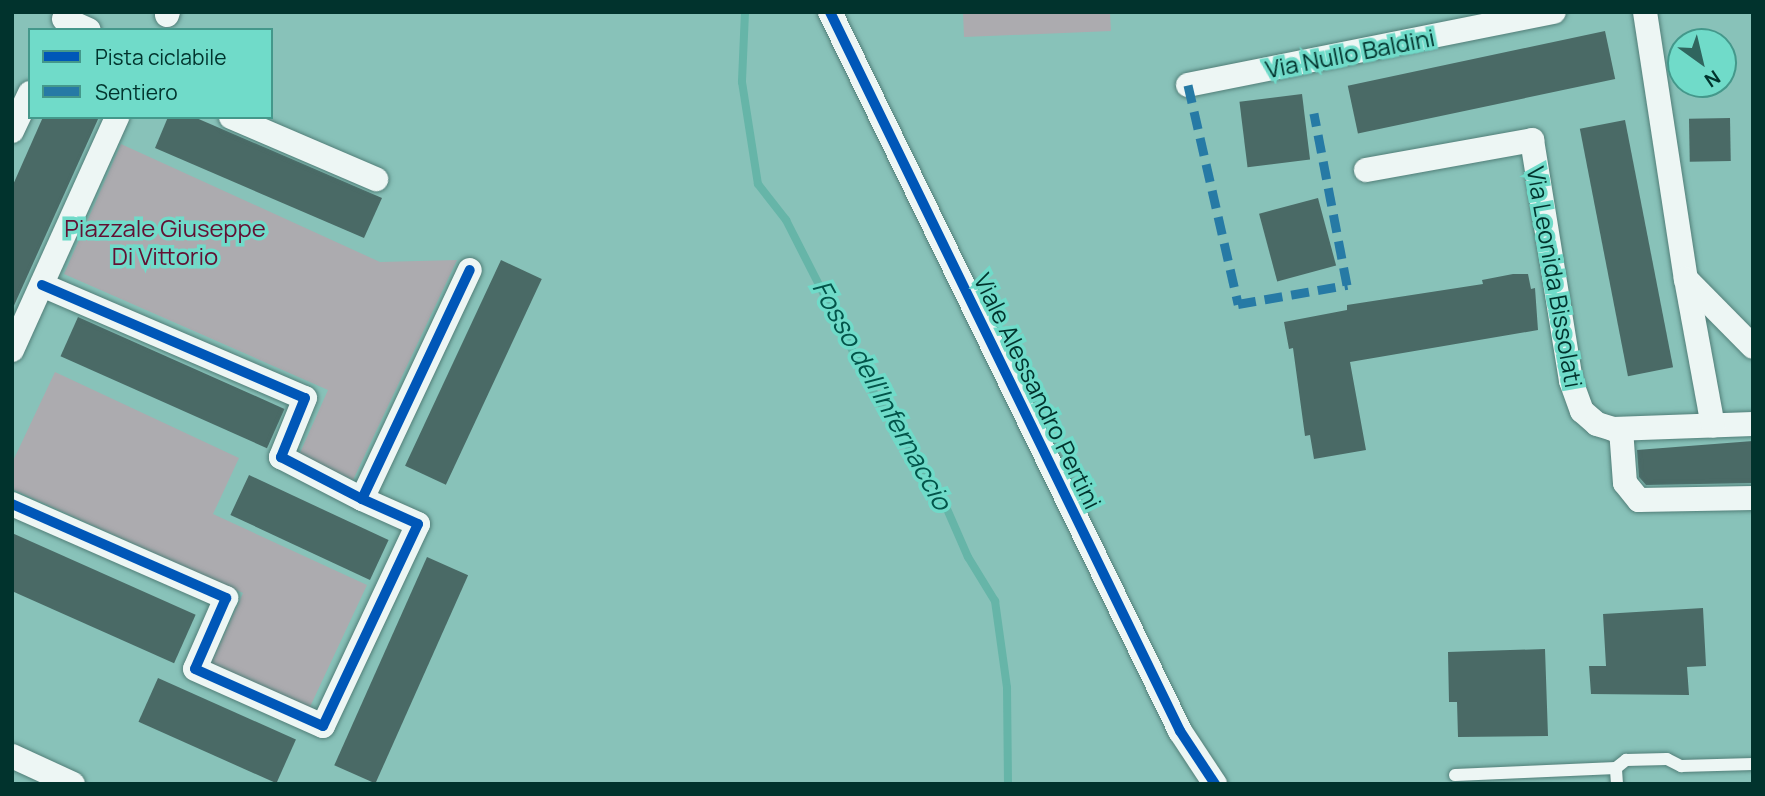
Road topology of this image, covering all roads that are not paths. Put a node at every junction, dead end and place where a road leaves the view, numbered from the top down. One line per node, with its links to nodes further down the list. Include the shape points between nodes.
1 (830, 12): 29 (street, Viale Alessandro Pertini, via 1180,731)
2 (1553, 12): 6 (street, Via Nullo Baldini)
3 (1645, 12): 14 (street)
4 (63, 20): 5 (street)
5 (84, 28)
6 (1188, 85)
7 (28, 97): 10 (street)
8 (116, 119): 15 (street)
9 (236, 119): 12 (street)
10 (12, 131)
11 (1366, 170): 20 (street, Via Leonida Bissolati, via 1532,140 1574,393 1590,419)
12 (376, 179)
13 (470, 270): 22 (street)
14 (1686, 279): 16 (street); 19 (street)
15 (42, 285): 17 (street); 22 (street, via 305,398 281,457)
16 (1753, 347)
17 (12, 350)
18 (1753, 424): 19 (street)
19 (1713, 426): 20 (street)
20 (1622, 429): 21 (street, via 1625,483 1639,500)
21 (1753, 498)
22 (362, 499): 23 (street, via 418,524 323,726 195,669 226,598)
23 (12, 503)
24 (12, 757): 28 (street)
25 (1753, 764): 26 (lane, via 1681,766 1667,759 1626,760)
26 (1616, 768): 27 (lane); 30 (lane)
27 (1455, 775)
28 (73, 784)
29 (1215, 784)
30 (1617, 784)

